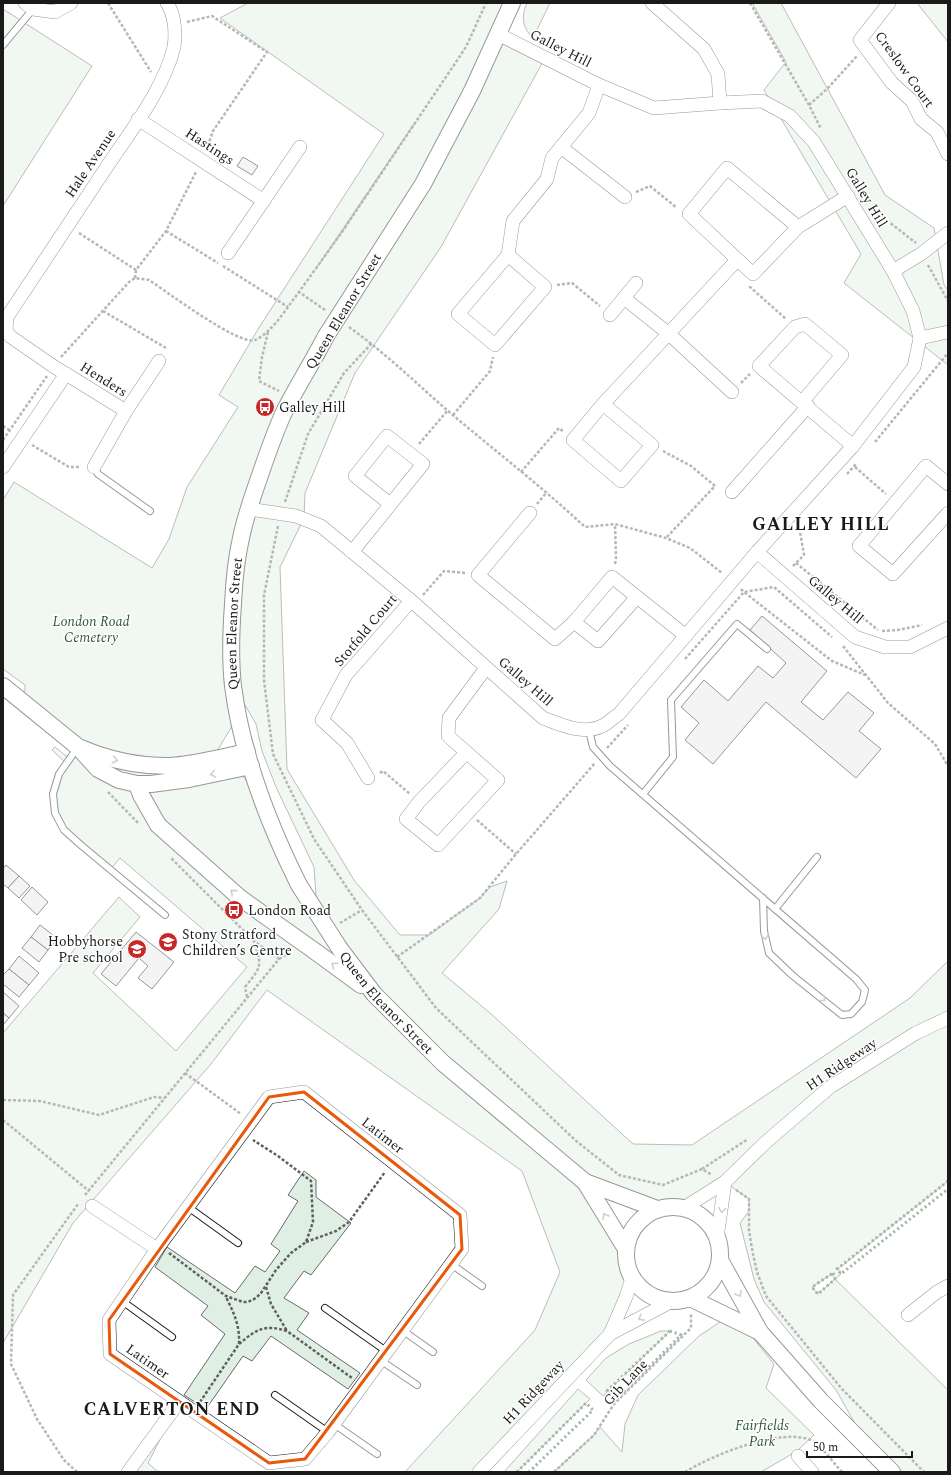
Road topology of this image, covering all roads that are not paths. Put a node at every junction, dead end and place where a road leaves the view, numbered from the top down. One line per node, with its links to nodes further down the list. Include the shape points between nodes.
1 (71, 3): 6 (street, via 55,12)
2 (167, 3): 11 (street, Hale Avenue, via 174,25 174,46 160,85)
3 (512, 3): 7 (street, Queen Eleanor Street)
4 (652, 3): 10 (street, via 704,49 718,74)
5 (889, 3): 14 (street, Creslow Court, via 860,40 892,83 912,102 921,119 937,132)
6 (29, 6): 8 (lane)
7 (498, 34): 9 (street, Galley Hill); 43 (street, Queen Eleanor Street, bridge, via 472,92 423,184 326,336 285,411)
8 (3, 45)
9 (599, 85): 10 (street, Galley Hill, via 654,108); 13 (street, via 589,113)
10 (720, 103): 15 (street, Galley Hill, via 762,101 790,116 814,142)
11 (138, 119): 17 (street, Hastings); 28 (street, Hale Avenue, via 7,317)
12 (300, 147): 17 (street)
13 (561, 147): 16 (street); 21 (street, via 552,158 547,179 513,221)
14 (948, 154)
15 (848, 196): 18 (street); 23 (street, Galley Hill)
16 (624, 197)
17 (264, 200): 20 (street)
18 (798, 227): 22 (street, via 753,274); 22 (street, via 727,168 689,214)
19 (948, 233): 23 (street)
20 (228, 253)
21 (508, 255): 21 (street, via 458,314 495,345 545,287)
22 (737, 260): 29 (street)
23 (893, 271): 30 (street, Galley Hill, via 913,311)
24 (636, 284): 25 (street)
25 (624, 298): 26 (street); 29 (street)
26 (610, 315)
27 (948, 332): 30 (street)
28 (5, 333): 32 (street, Hale Avenue)
29 (669, 334): 33 (street); 34 (street)
30 (920, 338): 37 (street, Galley Hill, via 914,367)
31 (159, 361): 36 (street, Henders)
32 (66, 374): 36 (street, Henders); 38 (street)
33 (732, 392)
34 (603, 404): 34 (street, via 652,445 621,481 573,440)
35 (805, 404): 35 (street, via 759,366 795,327 805,324 842,355); 37 (street); 41 (street)
36 (126, 411): 39 (street, Henders)
37 (853, 446): 48 (street, Galley Hill)
38 (3, 467)
39 (94, 467): 44 (lane, via 98,474)
40 (948, 484): 46 (street, via 926,466 859,546 894,574)
41 (732, 492)
42 (390, 504): 42 (street, via 423,464 387,436 355,476); 47 (street)
43 (249, 509): 47 (street, Galley Hill, via 296,516 321,526); 60 (street, Queen Eleanor Street, via 239,547 231,633 233,685)
44 (150, 511)
45 (530, 513): 51 (street, via 478,575 555,639)
46 (948, 513)
47 (352, 552): 50 (street, Galley Hill)
48 (757, 552): 52 (street, Galley Hill, via 855,636 887,647 910,647); 53 (street, Galley Hill)
49 (637, 597): 51 (street, via 598,641); 51 (street, via 612,577); 53 (street)
50 (413, 603): 55 (street, Galley Hill); 61 (street, Stotfold Court, via 346,675 322,720 347,744)
51 (574, 622)
52 (948, 628)
53 (686, 636): 57 (street, Galley Hill, via 619,714 603,725)
54 (767, 649): 63 (lane, via 738,624 671,700 673,756)
55 (486, 668): 57 (street, Galley Hill, via 543,718 569,728); 59 (street, via 449,718 448,736)
56 (3, 686): 58 (street)
57 (589, 730): 63 (lane, via 593,747)
58 (78, 747): 60 (street, one-way to 60, via 111,760 153,765); 62 (street, via 98,769 119,780); 67 (lane, via 59,774 53,794 55,813 64,830)
59 (466, 753): 59 (street, via 498,780 438,845 406,818)
60 (249, 759): 62 (street, one-way to 62, via 189,779); 68 (street, Queen Eleanor Street, bridge, via 266,815 299,885)
61 (368, 778)
62 (137, 784): 68 (street, one-way to 62, bridge, via 239,897 158,825)
63 (642, 794): 65 (lane)
64 (817, 857): 66 (lane)
65 (763, 898): 66 (lane); 66 (lane, one-way to 66, via 764,931 769,953 842,1015 850,1014 862,1002 866,990)
66 (774, 909)
67 (165, 915)
68 (374, 994): 70 (street, Queen Eleanor Street, via 443,1063)
69 (948, 1018): 71 (street, H1 Ridgeway, via 916,1033 830,1087 766,1142)
70 (585, 1182): 75 (street, Queen Eleanor Street); 79 (street, Queen Eleanor Street, one-way to 70)
71 (725, 1182): 74 (street, H1 Ridgeway); 76 (street, one-way to 76)
72 (85, 1201): 78 (street)
73 (188, 1206): 77 (lane); 78 (street, Latimer); 81 (street, Latimer, via 269,1097 304,1092 460,1215 462,1249)
74 (684, 1208): 75 (street); 76 (street, via 702,1216)
75 (657, 1209): 79 (street, via 636,1224 627,1241)
76 (718, 1238): 80 (street)
77 (238, 1243)
78 (158, 1247): 86 (street, Latimer)
79 (626, 1249): 82 (street, via 626,1260)
80 (720, 1260): 85 (street, via 710,1283); 91 (street, one-way to 91)
81 (451, 1264): 83 (lane); 90 (street, Latimer)
82 (632, 1278): 87 (street, via 645,1292 662,1300); 92 (street, H1 Ridgeway)
83 (482, 1286)
84 (948, 1286): 89 (street)
85 (690, 1298): 87 (street); 91 (street)
86 (122, 1301): 93 (lane); 98 (street, Latimer, via 109,1320 110,1354)
87 (672, 1301): 92 (street, H1 Ridgeway, one-way to 92)
88 (325, 1308): 95 (lane)
89 (908, 1315)
90 (402, 1330): 94 (lane); 95 (street, Latimer)
91 (760, 1332): 105 (street, via 821,1401)
92 (610, 1334): 103 (street, H1 Ridgeway)
93 (172, 1337)
94 (433, 1352)
95 (383, 1356): 96 (lane); 99 (street, Latimer)
96 (417, 1385)
97 (275, 1395): 99 (lane)
98 (179, 1402): 99 (street, Latimer, via 269,1463 305,1459); 102 (street)
99 (331, 1428): 100 (lane)
100 (377, 1454)
101 (798, 1456): 104 (street)
102 (128, 1472)
103 (479, 1472)
104 (812, 1472)
105 (892, 1472)

